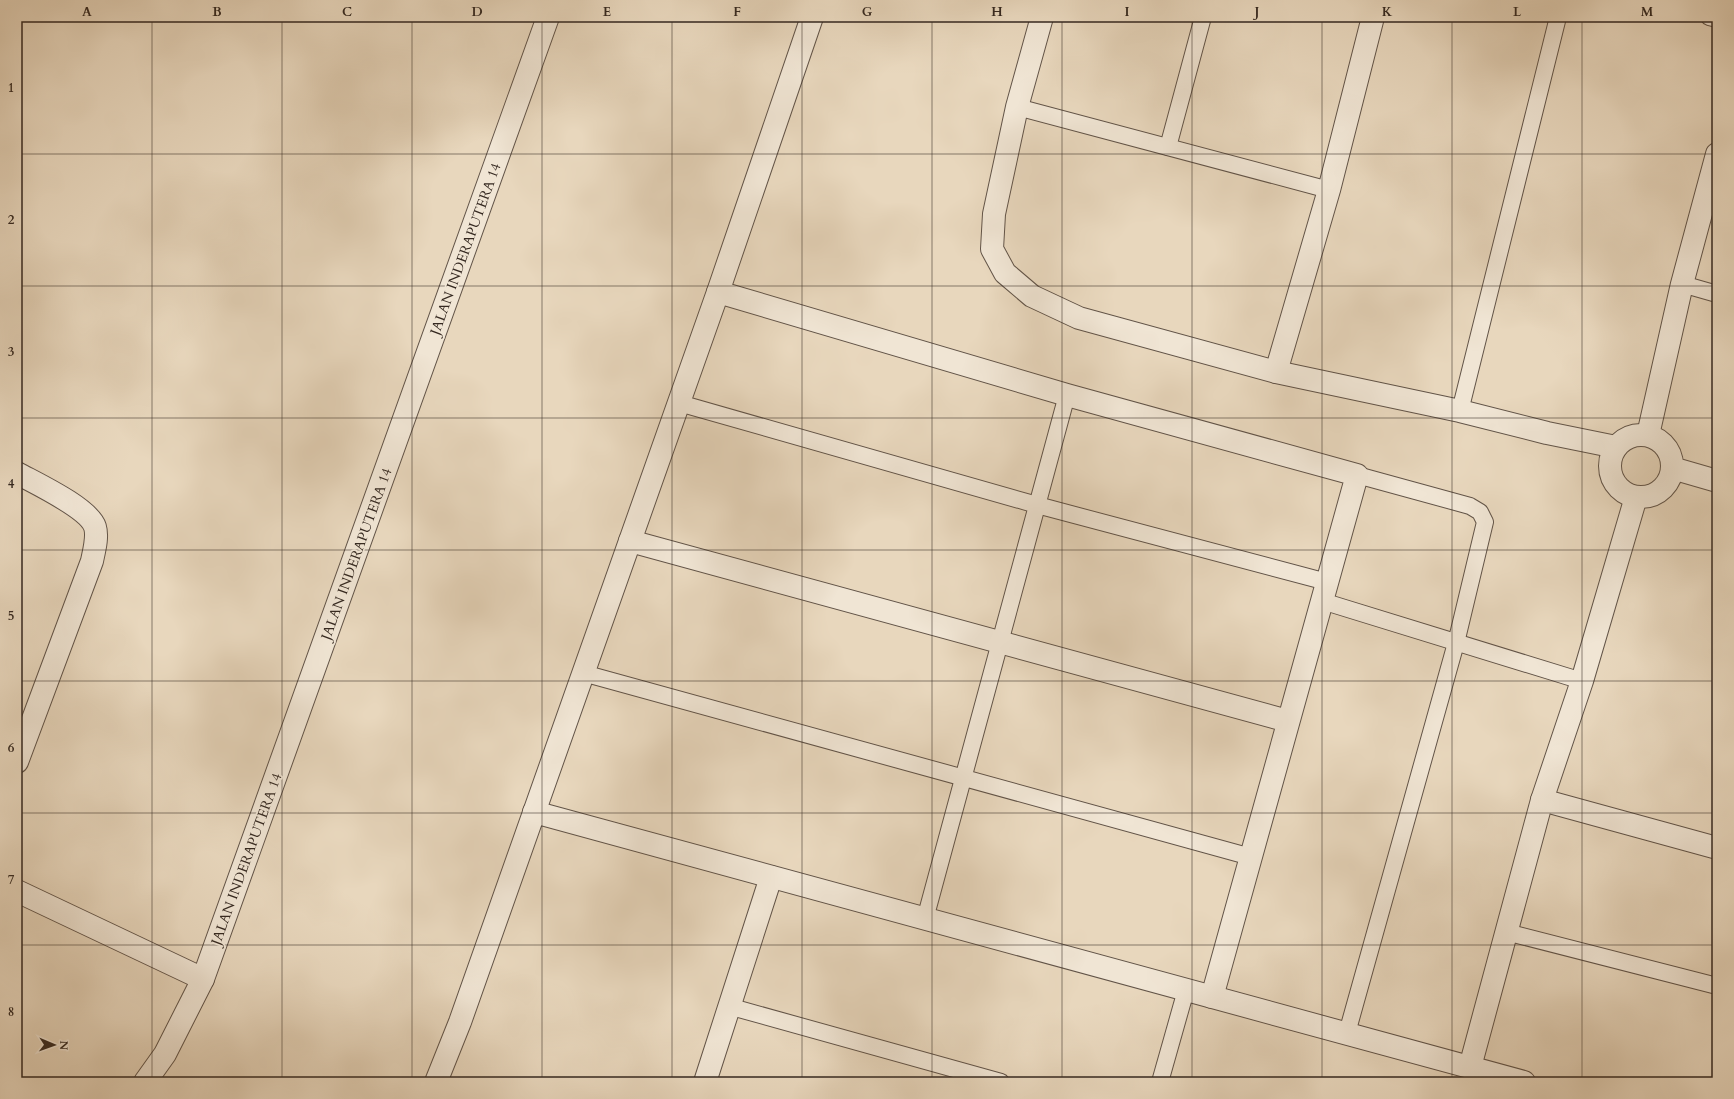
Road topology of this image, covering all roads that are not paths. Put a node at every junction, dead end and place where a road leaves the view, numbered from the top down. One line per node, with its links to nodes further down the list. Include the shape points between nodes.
1 (548, 17): 45 (street, JALAN INDERAPUTERA 14)
2 (812, 17): 14 (street)
3 (1042, 17): 9 (street)
4 (1203, 17): 10 (lane)
5 (1373, 17): 12 (street)
6 (1558, 17): 19 (lane)
7 (1709, 17): 8 (lane)
8 (1717, 19)
9 (1017, 107): 10 (lane); 16 (street, via 994,214 992,249 1005,273 1032,296 1078,318)
10 (1168, 147): 12 (lane)
11 (1717, 154): 13 (street)
12 (1329, 190): 16 (street)
13 (1682, 284): 15 (lane); 20 (street)
14 (718, 292): 17 (street); 18 (street)
15 (1717, 294)
16 (1276, 372): 19 (street)
17 (1067, 395): 24 (street); 27 (lane)
18 (679, 403): 27 (lane); 28 (street)
19 (1460, 411): 21 (street)
20 (1648, 435): 21 (street, via 1636,435 1625,439); 22 (street, via 1659,440 1667,448)
21 (1616, 447): 26 (street, via 1611,458 1612,478 1618,487)
22 (1672, 468): 25 (street); 26 (street, via 1668,484 1656,494)
23 (17, 473): 35 (street, via 70,502 89,516 95,527 92,561)
24 (1357, 475): 29 (street); 31 (lane, via 1470,506 1480,512 1485,522 1483,536)
25 (1717, 481)
26 (1636, 497): 33 (street)
27 (1037, 505): 29 (lane); 30 (lane)
28 (630, 542): 30 (street); 32 (street)
29 (1324, 592): 31 (lane); 34 (street)
30 (1000, 643): 34 (street); 36 (lane)
31 (1456, 643): 33 (lane); 50 (lane)
32 (583, 673): 36 (lane); 38 (street)
33 (1582, 681): 37 (street)
34 (1288, 721): 40 (street)
35 (17, 762)
36 (963, 778): 40 (lane); 43 (lane)
37 (1542, 800): 39 (street); 44 (street)
38 (534, 812): 41 (street); 53 (street, via 460,1022)
39 (1717, 848)
40 (1251, 857): 48 (street)
41 (771, 876): 43 (street); 49 (street)
42 (17, 891): 45 (street)
43 (925, 919): 47 (street)
44 (1506, 932): 46 (lane); 51 (street)
45 (203, 979): 52 (street, JALAN INDERAPUTERA 14, via 165,1054)
46 (1717, 986)
47 (1186, 990): 48 (street); 56 (lane)
48 (1212, 997): 50 (street)
49 (728, 1006): 54 (street); 55 (lane)
50 (1346, 1034): 51 (street)
51 (1470, 1067): 57 (street)
52 (145, 1082)
53 (436, 1082)
54 (705, 1082)
55 (1001, 1082)
56 (1160, 1082)
57 (1524, 1082)

